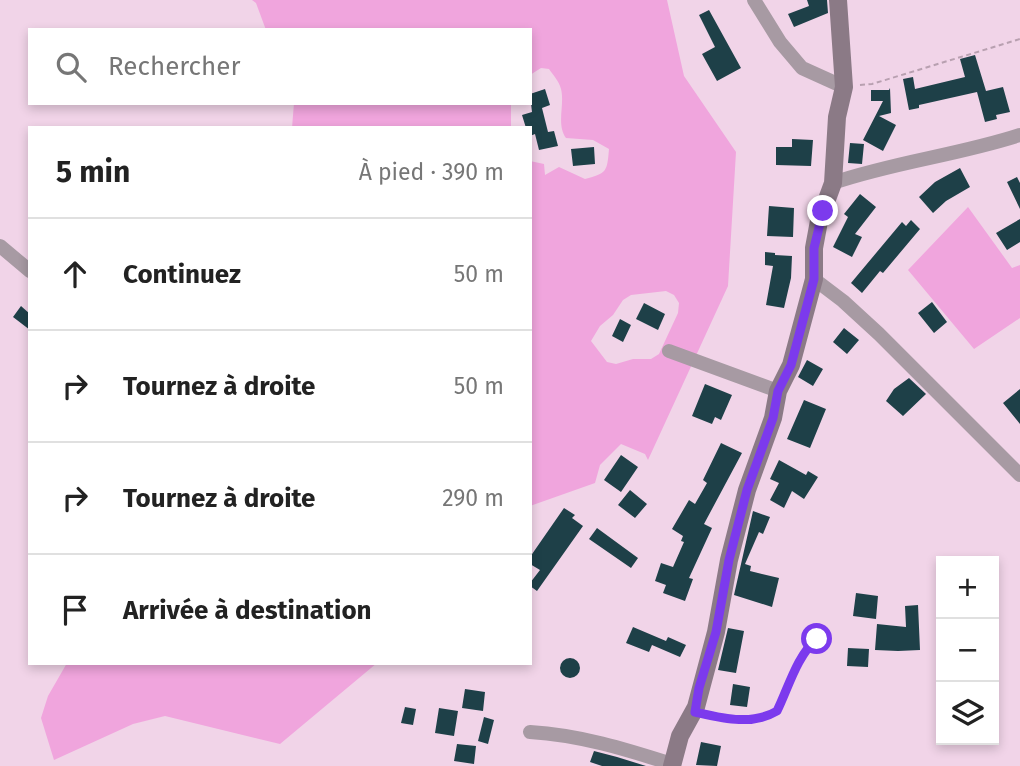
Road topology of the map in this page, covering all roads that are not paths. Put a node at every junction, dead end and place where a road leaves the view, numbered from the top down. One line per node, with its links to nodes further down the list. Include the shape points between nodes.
1 (754, 0): 3 (street, via 779,42 802,68)
2 (838, 0): 3 (street)
3 (844, 87): 5 (street, via 837,117)
4 (1020, 135): 5 (street)
5 (833, 183): 8 (street, via 819,221)
6 (0, 246): 7 (street)
7 (28, 269)
8 (814, 279): 10 (street, via 791,365); 11 (street, via 879,334)
9 (669, 351): 10 (street)
10 (778, 391): 13 (street, via 747,490 695,707)
11 (1020, 475)
12 (530, 732): 13 (street, via 599,742)
13 (672, 765)

